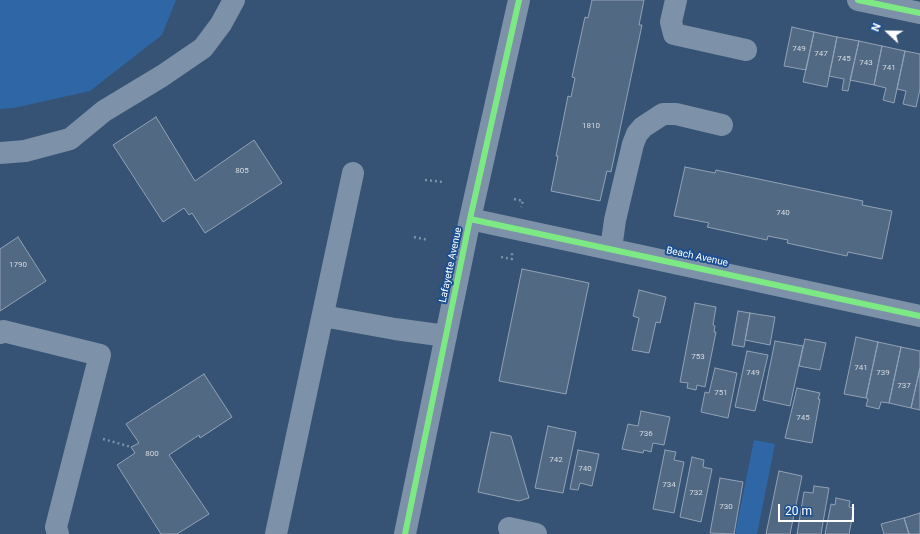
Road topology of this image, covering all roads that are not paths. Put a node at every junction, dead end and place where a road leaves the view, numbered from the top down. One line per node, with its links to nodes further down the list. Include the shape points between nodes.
1 (234, 0): 8 (street, via 221,24 203,48 104,110 70,139 25,151)
2 (519, 0): 10 (street, Lafayette Avenue)
3 (676, 0): 6 (street, via 671,22 674,34)
4 (858, 0): 5 (street)
5 (920, 13)
6 (746, 50)
7 (722, 125): 11 (street, via 676,114 663,114 643,127 633,144)
8 (0, 153)
9 (353, 173): 12 (street)
10 (470, 219): 11 (street, Beach Avenue); 15 (street, Lafayette Avenue)
11 (610, 249): 13 (street, Beach Avenue)
12 (323, 316): 15 (street, via 395,330); 18 (street)
13 (920, 316)
14 (0, 333): 17 (street, via 3,331 100,355 56,527)
15 (446, 336): 19 (street, Lafayette Avenue)
16 (509, 528): 20 (street)
17 (58, 534)
18 (276, 534)
19 (405, 534)
20 (536, 534)

